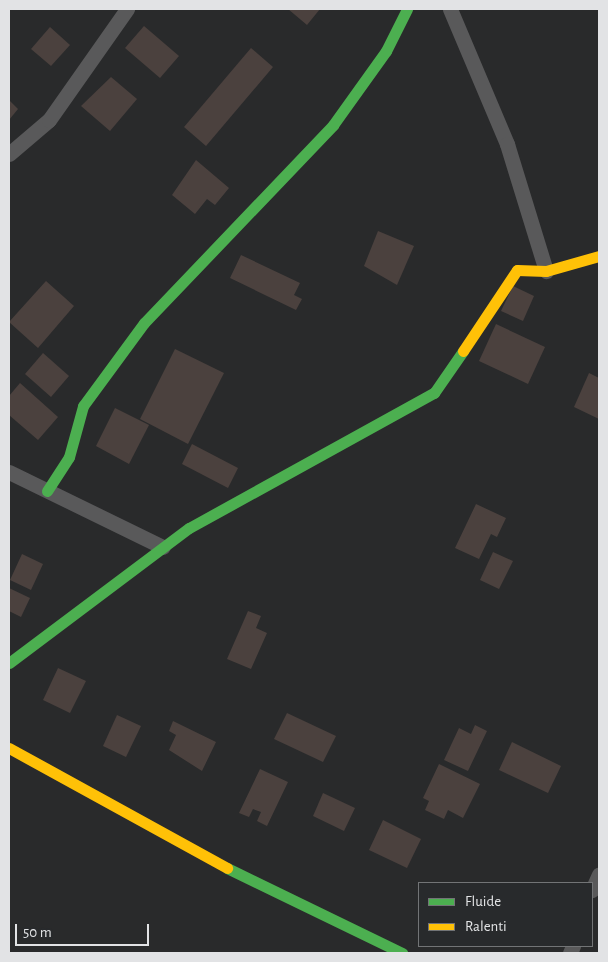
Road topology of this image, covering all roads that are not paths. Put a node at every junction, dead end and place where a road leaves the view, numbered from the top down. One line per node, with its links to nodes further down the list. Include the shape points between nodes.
1 (127, 9): 4 (street, via 49,120)
2 (407, 9): 8 (street, via 386,51 333,125 144,323 88,398 69,457)
3 (450, 9): 6 (street, via 507,144)
4 (9, 154)
5 (599, 256): 6 (street)
6 (546, 271): 9 (street, via 517,270 434,393 188,528)
7 (9, 472): 8 (street)
8 (47, 491): 9 (street)
9 (163, 547): 10 (street)
10 (9, 663)
11 (9, 748): 14 (street, via 284,899)
12 (599, 874): 13 (street)
13 (593, 888)
14 (402, 953)

